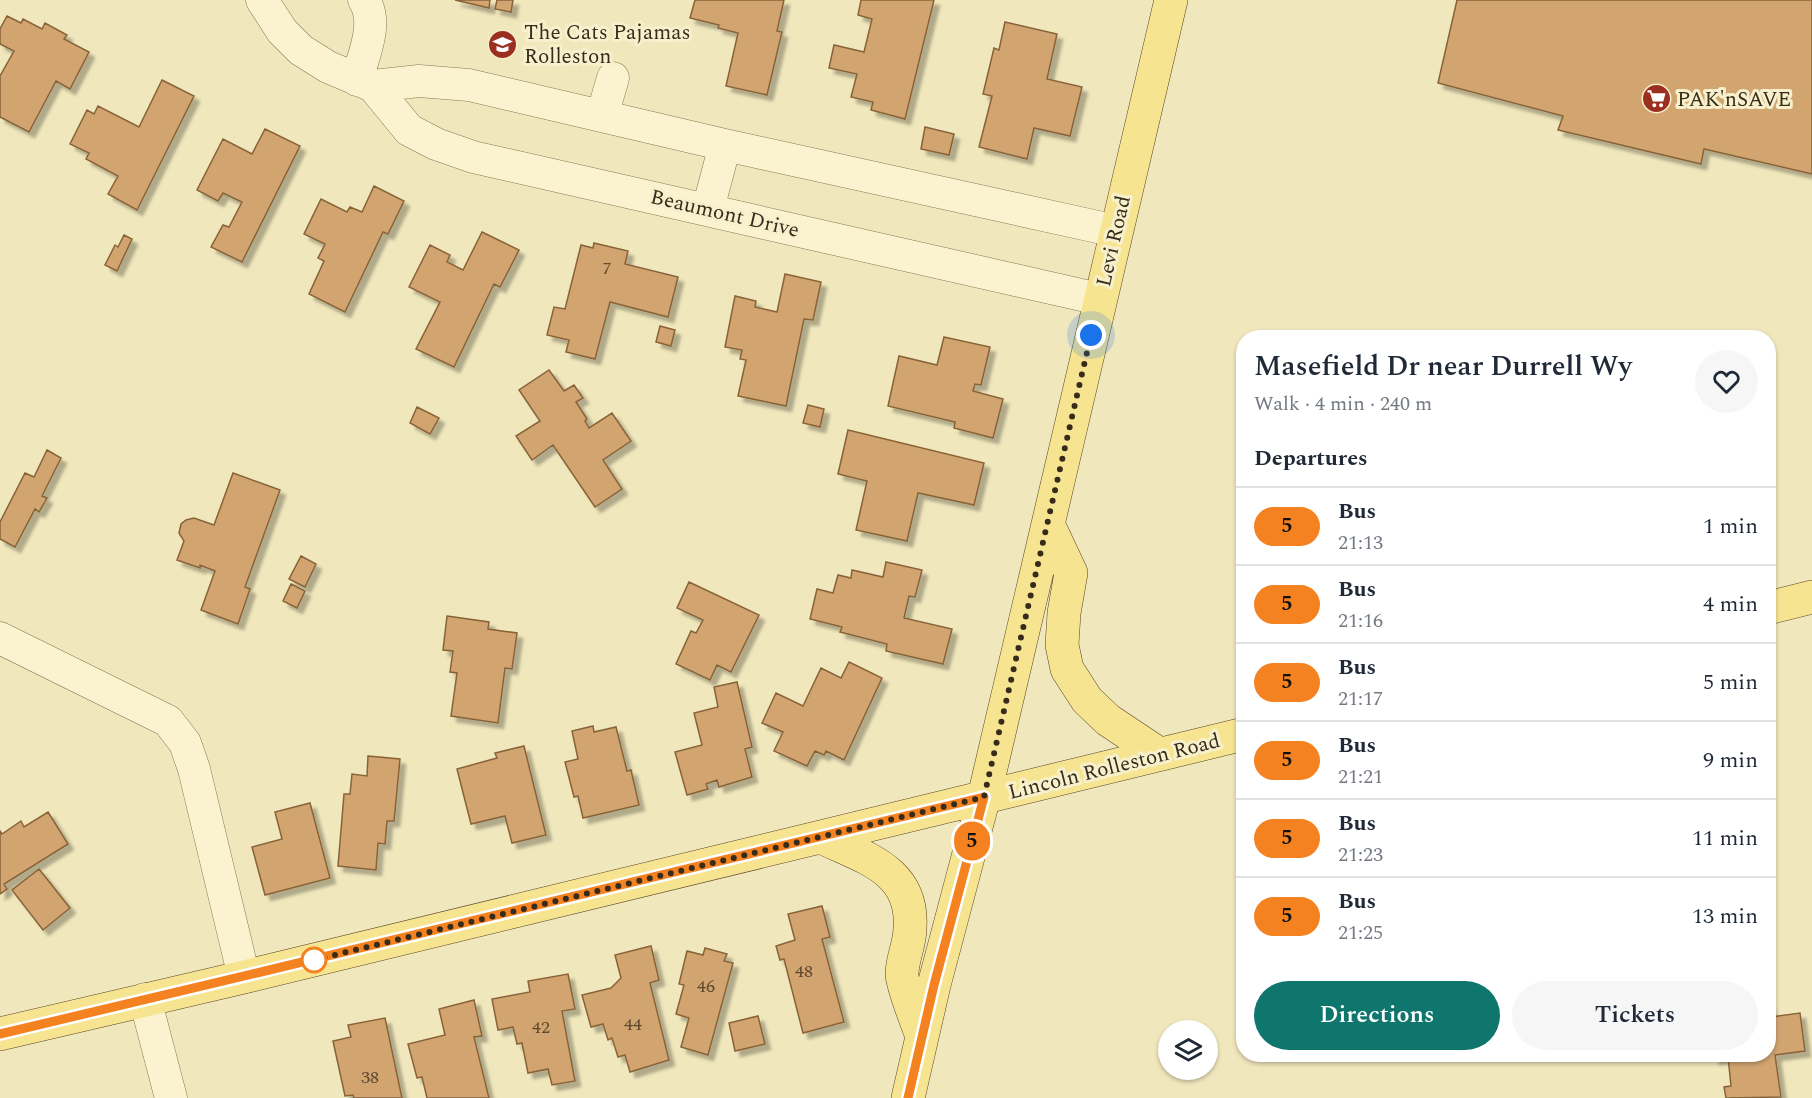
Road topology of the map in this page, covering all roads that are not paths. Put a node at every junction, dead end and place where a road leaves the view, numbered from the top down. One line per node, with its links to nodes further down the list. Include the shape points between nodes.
1 (262, 0): 5 (street, Beaumont Drive, via 282,31 302,50)
2 (364, 0): 5 (street, via 371,17)
3 (1171, 0): 9 (main road, Levi Road)
4 (613, 78): 6 (street)
5 (365, 83): 6 (street, via 419,81 469,85); 8 (street, Beaumont Drive, via 409,130 436,144 473,157)
6 (602, 116): 7 (street)
7 (725, 145): 8 (street); 9 (street)
8 (708, 209): 10 (street, Beaumont Drive)
9 (1116, 231): 10 (main road, Levi Road)
10 (1099, 299): 11 (main road, Levi Road)
11 (1048, 524): 16 (main road, via 1071,573 1062,645 1067,669 1088,700 1108,720); 17 (main road, Levi Road)
12 (1812, 597): 13 (main road)
13 (1776, 606)
14 (0, 638): 19 (street, via 168,721 185,742)
15 (1236, 736): 16 (main road, Lincoln Rolleston Road)
16 (1160, 754): 17 (main road, Lincoln Rolleston Road)
17 (984, 797): 18 (main road, Lincoln Rolleston Road); 22 (main road, Levi Road)
18 (822, 837): 19 (main road, Lincoln Rolleston Road); 22 (main road, via 886,868 910,905 902,975)
19 (244, 976): 20 (main road, Lincoln Rolleston Road)
20 (145, 999): 21 (main road, Lincoln Rolleston Road); 23 (street)
21 (0, 1034)
22 (922, 1037): 24 (main road, Levi Road)
23 (171, 1098)
24 (908, 1098)

